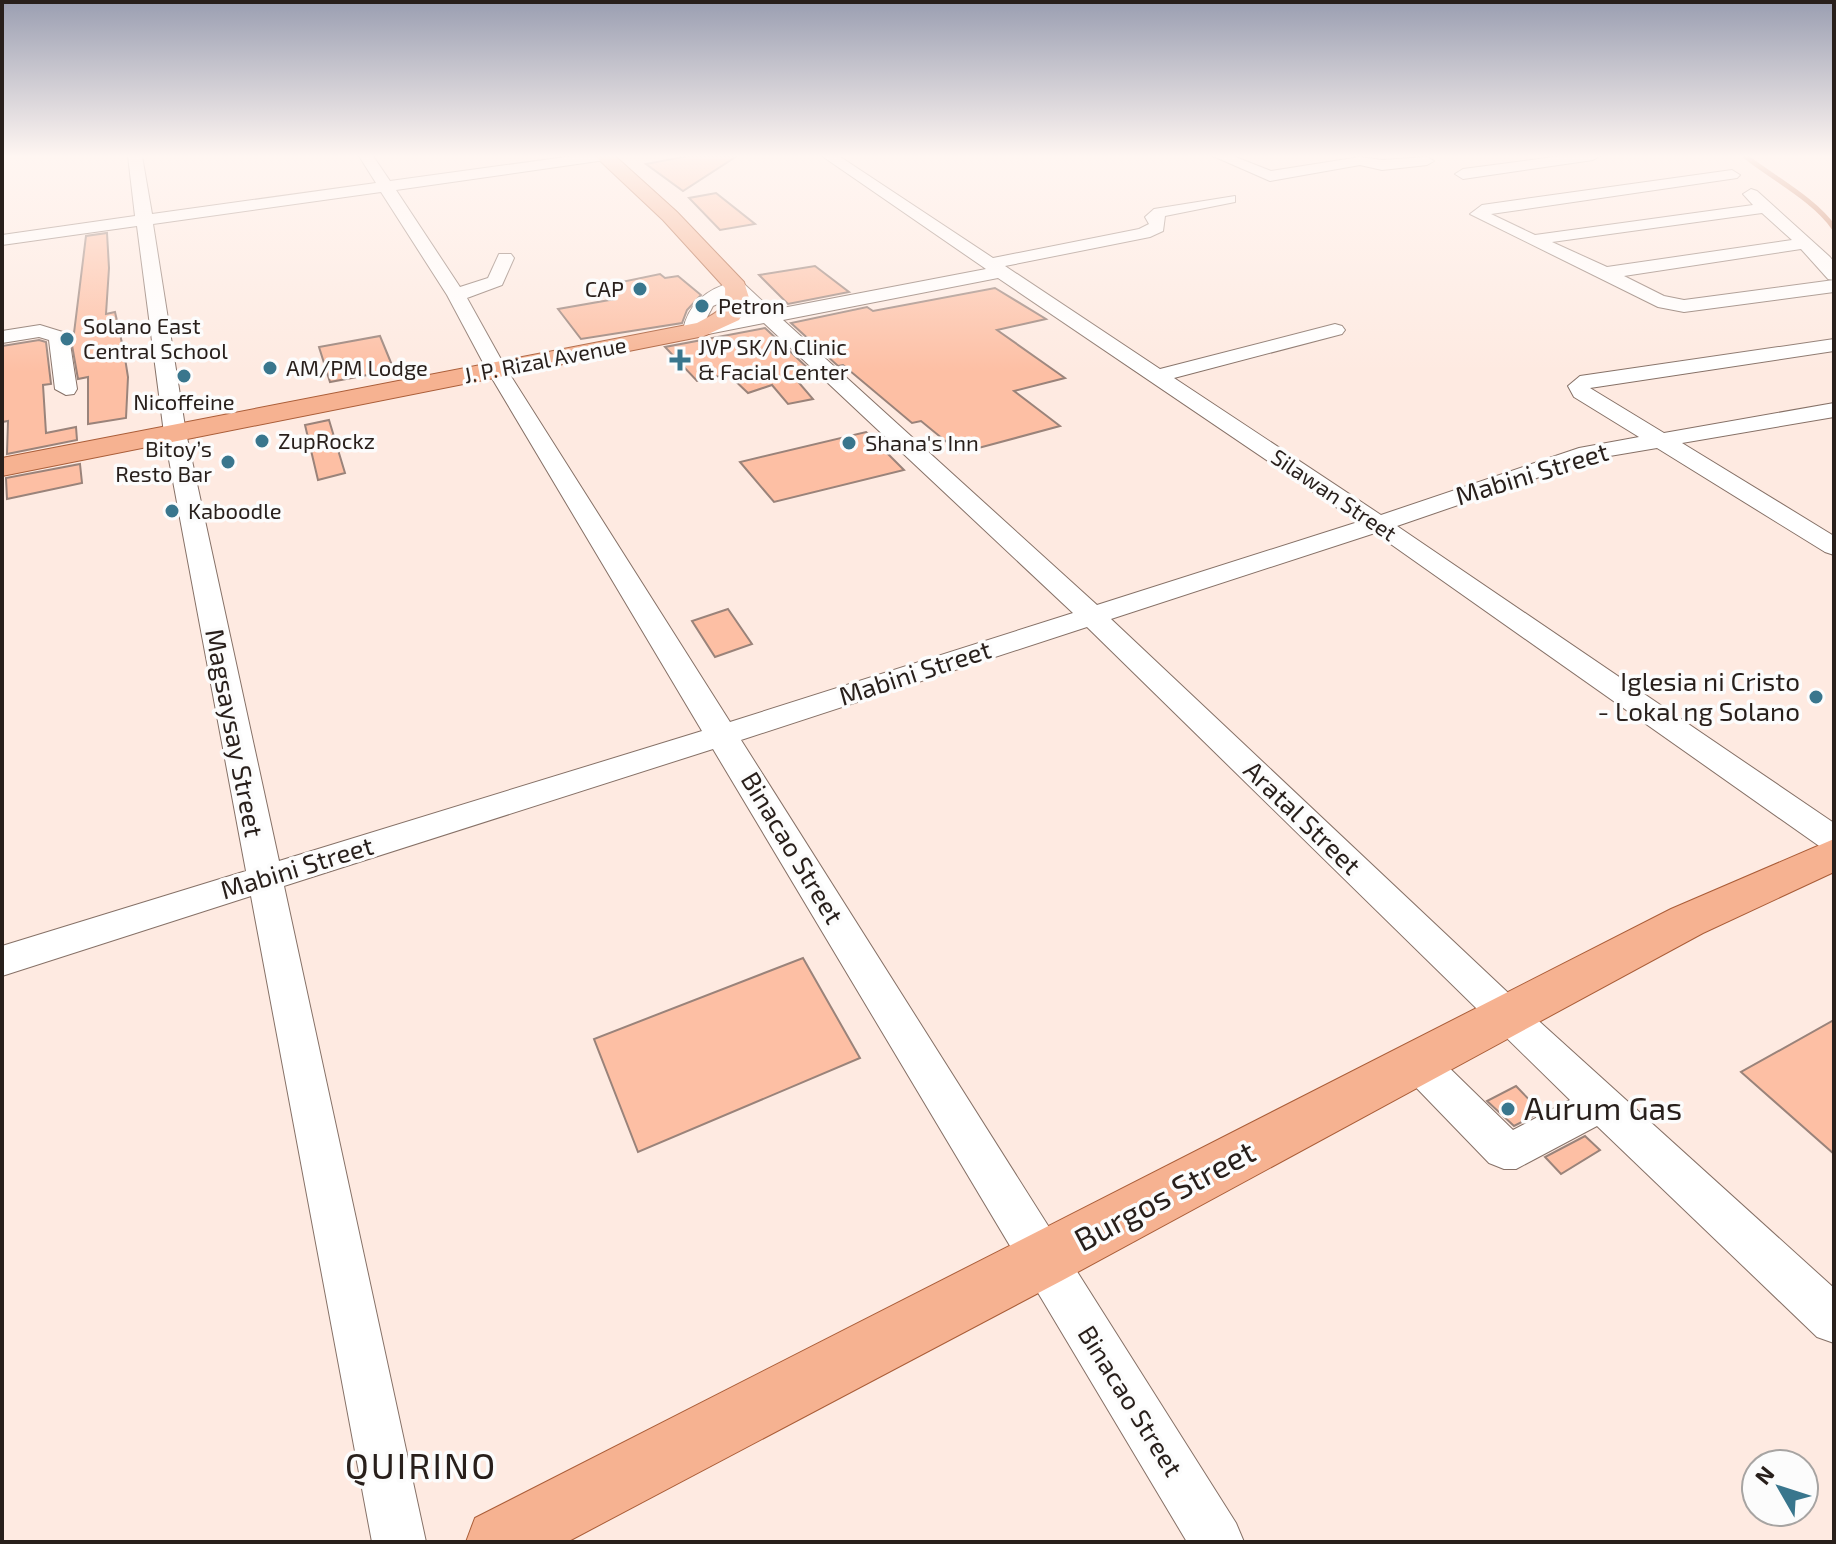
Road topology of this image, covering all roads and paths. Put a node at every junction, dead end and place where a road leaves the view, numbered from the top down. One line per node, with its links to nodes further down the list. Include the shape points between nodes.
1 (84, 228): 10 (street)
2 (147, 228): 29 (street, Magsaysay Street)
3 (412, 228): 19 (street, Binacao Street)
4 (681, 228): 18 (main road)
5 (935, 228): 14 (street, Silawan Street)
6 (1155, 228): 14 (street)
7 (1508, 228): 11 (street)
8 (1620, 228): 11 (street)
9 (1786, 228): 12 (street)
10 (2, 240)
11 (1533, 240): 15 (street)
12 (1803, 244): 15 (street); 16 (street)
13 (505, 258): 19 (street, via 496,281)
14 (993, 268): 20 (street); 26 (street, Silawan Street)
15 (1605, 273): 17 (street, via 1658,301 1698,307)
16 (1834, 275)
17 (1834, 286)
18 (736, 288): 20 (street, Aratal Street); 21 (main road, J. P. Rizal Avenue, via 737,307 730,315)
19 (456, 295): 25 (street, Binacao Street)
20 (769, 317): 21 (street); 34 (street, Aratal Street)
21 (699, 330): 25 (main road, J. P. Rizal Avenue)
22 (1335, 330): 26 (street)
23 (2, 337): 27 (street, via 40,331 59,337)
24 (1834, 345): 30 (street, via 1587,380 1579,386)
25 (497, 370): 29 (main road, J. P. Rizal Avenue); 35 (street, Binacao Street)
26 (1157, 376): 32 (street, Silawan Street)
27 (66, 389)
28 (1834, 410): 30 (street, Mabini Street)
29 (175, 433): 31 (main road, J. P. Rizal Avenue); 38 (street, Magsaysay Street)
30 (1661, 440): 32 (street, Mabini Street, via 1587,453); 33 (street)
31 (2, 467)
32 (1378, 524): 34 (street, Mabini Street); 36 (street, Silawan Street)
33 (1834, 547)
34 (1092, 616): 35 (street, Mabini Street); 40 (street, Aratal Street)
35 (723, 735): 38 (street, Mabini Street); 43 (street, Binacao Street)
36 (1834, 840)
37 (1834, 854): 40 (main road, Burgos Street, via 1687,921)
38 (263, 878): 39 (street, Mabini Street); 45 (street, Magsaysay Street)
39 (2, 961)
40 (1506, 1015): 41 (main road, Burgos Street); 42 (street, Aratal Street)
41 (1417, 1062): 42 (street, via 1504,1150 1516,1150); 43 (main road, Burgos Street)
42 (1602, 1103): 44 (street, Aratal Street)
43 (1043, 1261): 46 (main road, Burgos Street); 47 (street, Binacao Street)
44 (1834, 1320)
45 (399, 1542)
46 (499, 1542)
47 (1217, 1542)

